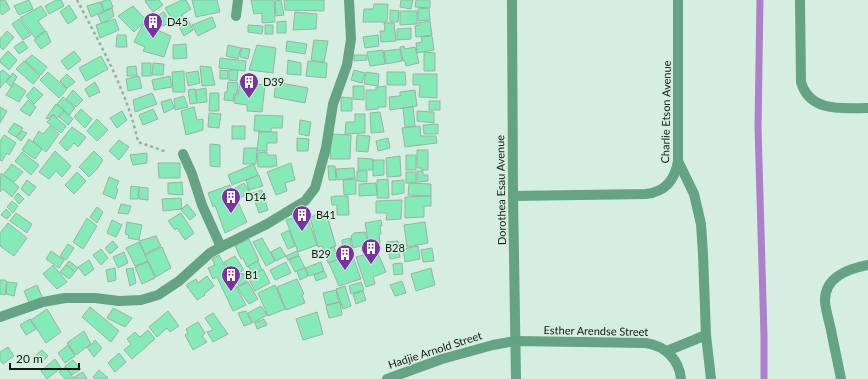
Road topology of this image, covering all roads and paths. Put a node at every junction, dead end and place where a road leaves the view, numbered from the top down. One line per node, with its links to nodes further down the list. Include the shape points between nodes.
1 (77, 0): 9 (path, via 110,64 138,142 163,152)
2 (238, 0): 7 (street)
3 (349, 0): 12 (street, via 351,39 347,65 333,104 326,148 315,188 305,201)
4 (512, 0): 11 (street, Dorothea Esau Avenue)
5 (678, 0): 10 (street, Charlie Etson Avenue)
6 (800, 0): 8 (street, via 803,88 810,98 824,106)
7 (236, 16)
8 (868, 108)
9 (183, 154): 12 (street)
10 (678, 161): 11 (street, Charlie Etson Avenue, via 672,181 660,191 651,194); 15 (street, via 694,194 700,224)
11 (513, 196): 16 (street, Dorothea Esau Avenue)
12 (221, 247): 14 (street, via 158,295 141,300 119,301 65,298 43,302)
13 (868, 265): 22 (street, via 837,276 826,296)
14 (0, 317)
15 (706, 335): 17 (street); 21 (street)
16 (516, 342): 17 (street, Esther Arendse Street, via 646,343); 18 (street, Hadjie Arnold Street, via 493,344); 19 (street, Dorothea Esau Avenue)
17 (667, 351): 20 (street, via 678,366)
18 (387, 379)
19 (516, 379)
20 (681, 379)
21 (711, 379)
22 (841, 379)

